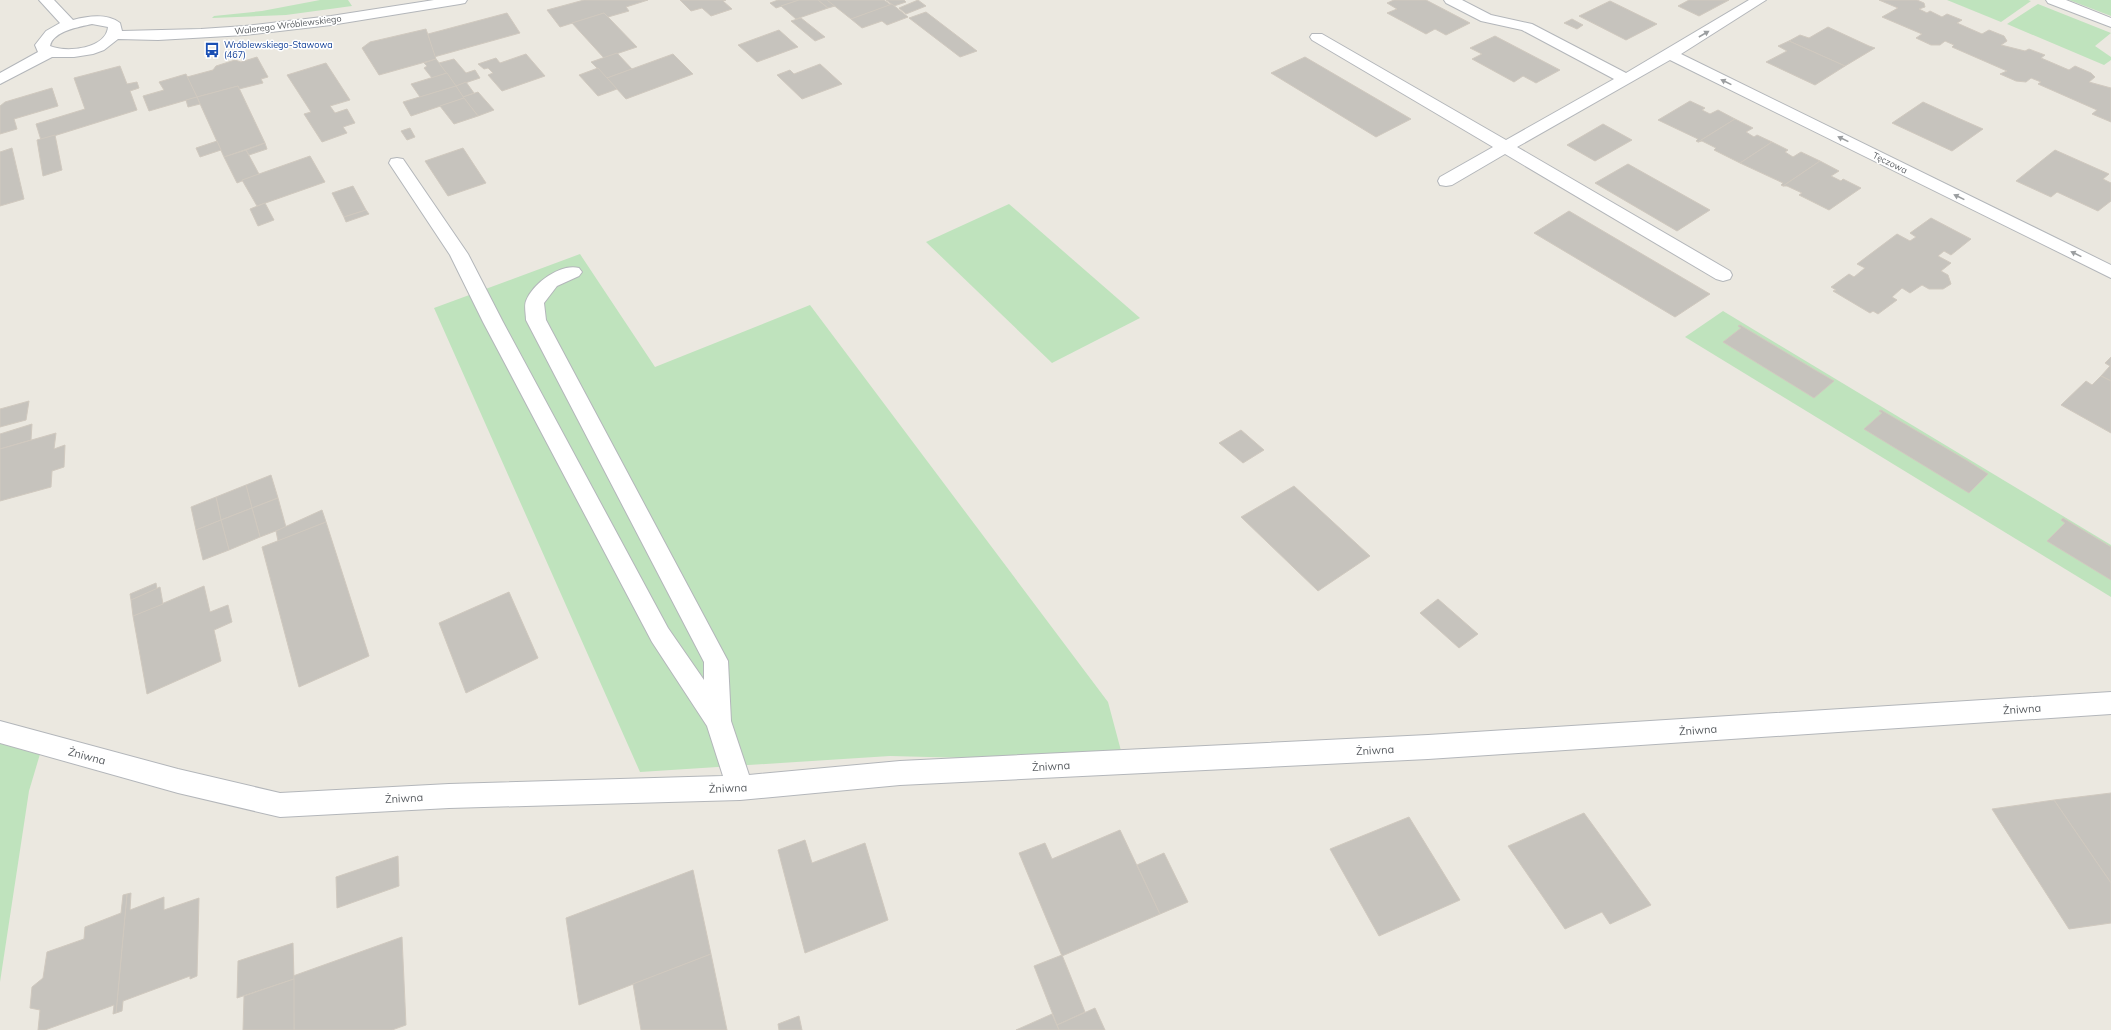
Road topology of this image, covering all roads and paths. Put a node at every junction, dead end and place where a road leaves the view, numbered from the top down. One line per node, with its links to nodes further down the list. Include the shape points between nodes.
1 (46, 0): 7 (street)
2 (460, 0): 8 (street, Walerego Wróblewskiego, via 271,29 170,36)
3 (1451, 0): 13 (street, via 1486,18 1527,27)
4 (1760, 0): 11 (street, one-way to 4)
5 (2053, 0): 6 (street)
6 (2111, 23)
7 (70, 25): 8 (street, via 92,20 110,22 115,26); 10 (street, via 44,39 43,49)
8 (114, 35): 10 (street, via 99,46 88,50 66,55)
9 (1317, 37): 14 (street)
10 (48, 53): 12 (street)
11 (1670, 54): 13 (street); 18 (street, Tęczowa, one-way to 11)
12 (0, 79)
13 (1626, 79): 14 (street)
14 (1506, 147): 16 (street); 19 (street)
15 (397, 163): 21 (street, via 459,254 660,635)
16 (1446, 181)
17 (573, 272): 21 (street, via 550,282 535,302 536,320 716,661)
18 (2111, 272)
19 (1723, 275)
20 (2111, 703): 23 (street, Żniwna, via 1428,747 900,774)
21 (718, 721): 23 (street)
22 (0, 732): 23 (street, Żniwna, via 178,781 280,805 450,796)
23 (740, 788)

